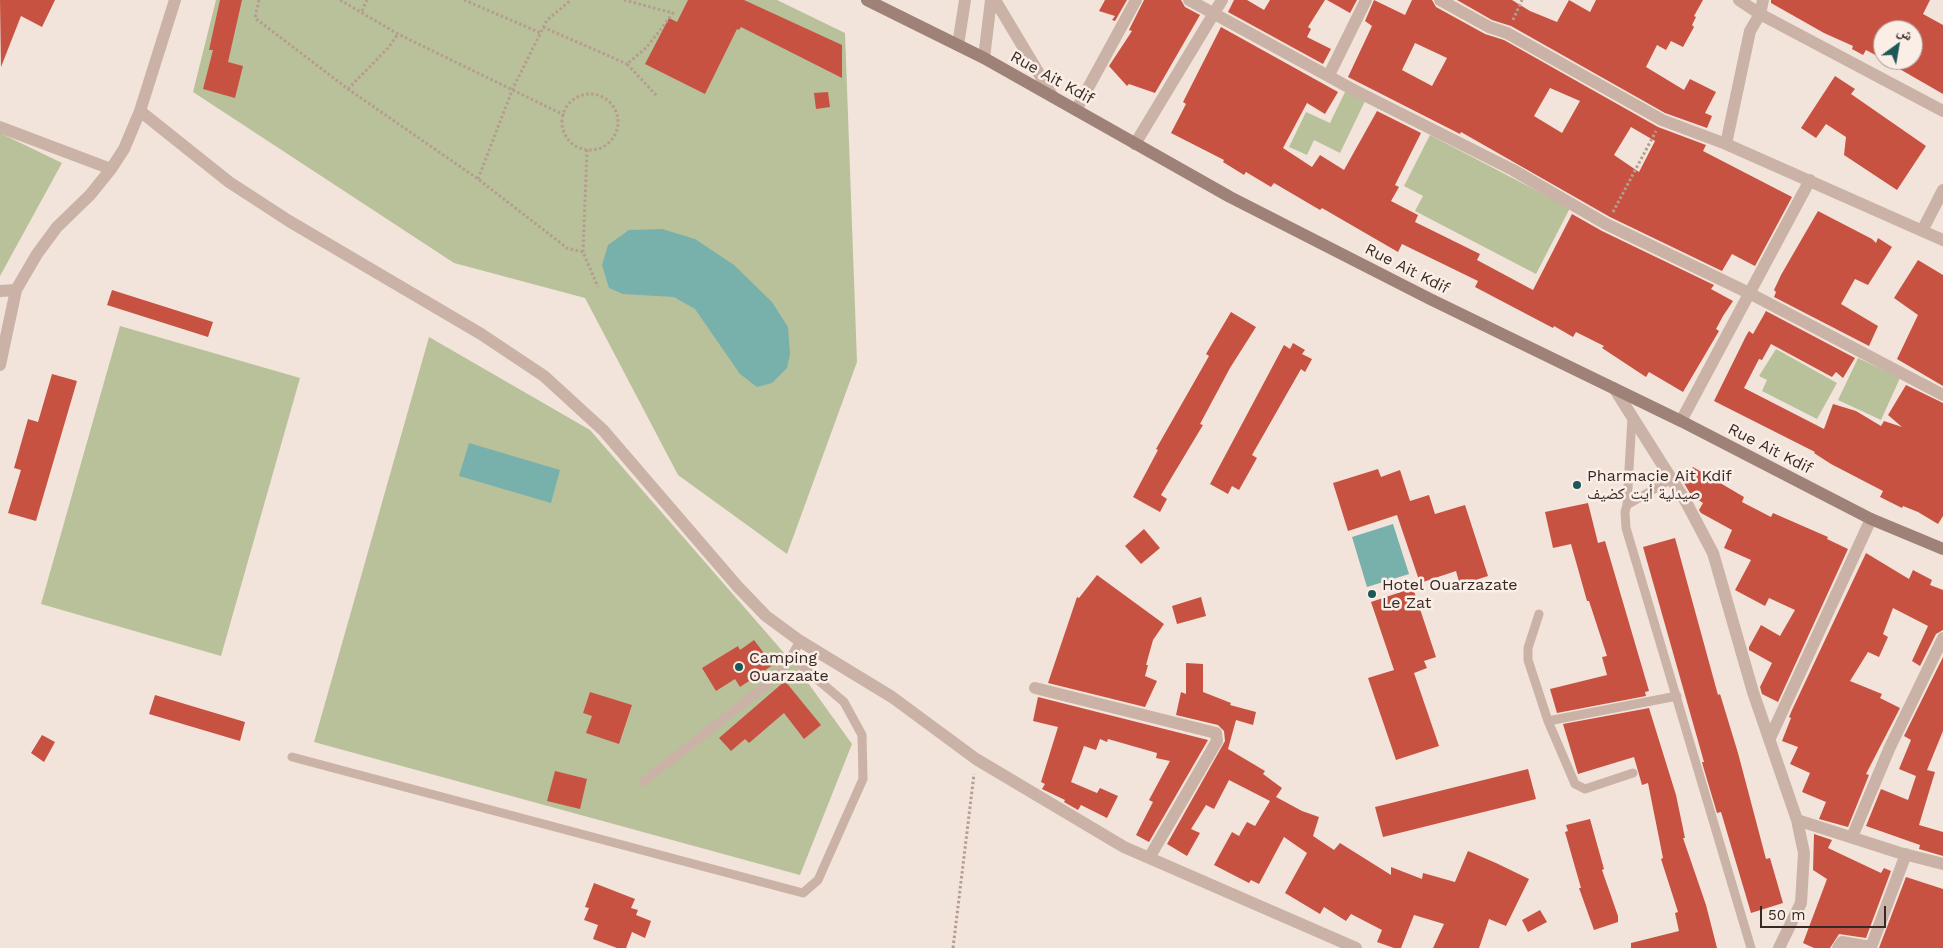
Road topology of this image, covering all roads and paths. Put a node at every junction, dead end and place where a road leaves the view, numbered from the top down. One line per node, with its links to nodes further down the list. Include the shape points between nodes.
1 (175, 0): 34 (street)
2 (259, 0): 31 (path, via 255,18)
3 (340, 0): 19 (path)
4 (367, 0): 19 (path)
5 (464, 0): 23 (path)
6 (571, 0): 22 (path, via 547,20)
7 (624, 0): 28 (path, via 673,13 647,47)
8 (867, 0): 26 (street, Rue Ait Kdif)
9 (965, 0): 26 (street)
10 (993, 0): 27 (street); 33 (street)
11 (1136, 0): 35 (street)
12 (1189, 0): 21 (street)
13 (1222, 0): 21 (street)
14 (1366, 0): 29 (street)
15 (1440, 0): 24 (street, via 1489,27)
16 (1522, 0): 24 (path)
17 (1739, 0): 20 (street)
18 (1763, 0): 20 (street)
19 (362, 11): 25 (path)
20 (1760, 14): 36 (street); 41 (street, via 1750,32)
21 (1213, 15): 29 (street); 40 (street)
22 (544, 27): 23 (path); 28 (path)
23 (541, 33): 30 (path)
24 (1507, 33): 38 (street)
25 (398, 34): 30 (path); 31 (path)
26 (958, 46): 27 (street, Rue Ait Kdif)
27 (984, 58): 33 (street, Rue Ait Kdif)
28 (627, 64): 32 (path)
29 (1329, 75): 47 (street, via 1513,170)
30 (513, 88): 37 (path); 44 (path)
31 (348, 89): 44 (path)
32 (657, 96)
33 (1053, 97): 35 (street, Rue Ait Kdif)
34 (140, 110): 43 (street); 66 (street, via 229,182 361,265 481,334 544,376 603,430 766,616)
35 (1076, 110): 40 (street, Rue Ait Kdif)
36 (1943, 111)
37 (564, 114): 42 (path, via 562,122 566,137); 42 (path, via 567,105 583,95 602,96 616,110 618,119 614,138 599,149)
38 (1662, 120): 41 (street); 47 (path)
39 (0, 127): 43 (street)
40 (1135, 144): 56 (street, Rue Ait Kdif, via 1230,198)
41 (1726, 144): 45 (street)
42 (587, 150): 50 (path)
43 (111, 170): 52 (street, via 57,227)
44 (478, 179): 50 (path, via 567,248)
45 (1810, 180): 48 (street); 54 (street)
46 (1943, 190): 48 (street)
47 (1606, 224): 54 (street)
48 (1924, 229): 49 (street)
49 (1943, 240)
50 (583, 252): 51 (path)
51 (598, 288)
52 (16, 290): 53 (street); 55 (street)
53 (0, 291)
54 (1751, 294): 57 (street); 59 (street)
55 (0, 365)
56 (1614, 388): 58 (street); 59 (street, Rue Ait Kdif)
57 (1943, 395)
58 (1632, 417): 60 (street); 61 (lane)
59 (1681, 421): 62 (street, Rue Ait Kdif)
60 (1671, 479): 61 (lane); 71 (street, via 1713,553 1753,692)
61 (1627, 505): 69 (lane, via 1626,528)
62 (1871, 519): 63 (street, Rue Ait Kdif); 71 (street)
63 (1943, 549)
64 (1540, 614): 70 (lane, via 1527,654)
65 (1943, 638): 77 (street, via 1890,747)
66 (800, 641): 67 (lane); 73 (street, via 892,697)
67 (791, 657): 72 (lane, via 844,702 862,735 863,779 818,880 803,893); 75 (lane, via 768,684)
68 (1035, 688): 79 (street, via 1216,733 1217,741)
69 (1677, 696): 70 (lane); 83 (lane)
70 (1548, 721): 74 (lane, via 1579,788 1585,789)
71 (1770, 738): 76 (street)
72 (292, 757)
73 (976, 759): 79 (street, via 1124,847); 81 (path)
74 (1633, 773)
75 (643, 782)
76 (1798, 820): 77 (street); 84 (street, via 1804,853 1801,903)
77 (1852, 837): 78 (street)
78 (1906, 854): 80 (street); 85 (street, via 1871,947 1842,942)
79 (1149, 858): 82 (street)
80 (1943, 864)
81 (953, 948)
82 (1356, 948)
83 (1751, 948)
84 (1778, 948)
85 (1838, 948)

